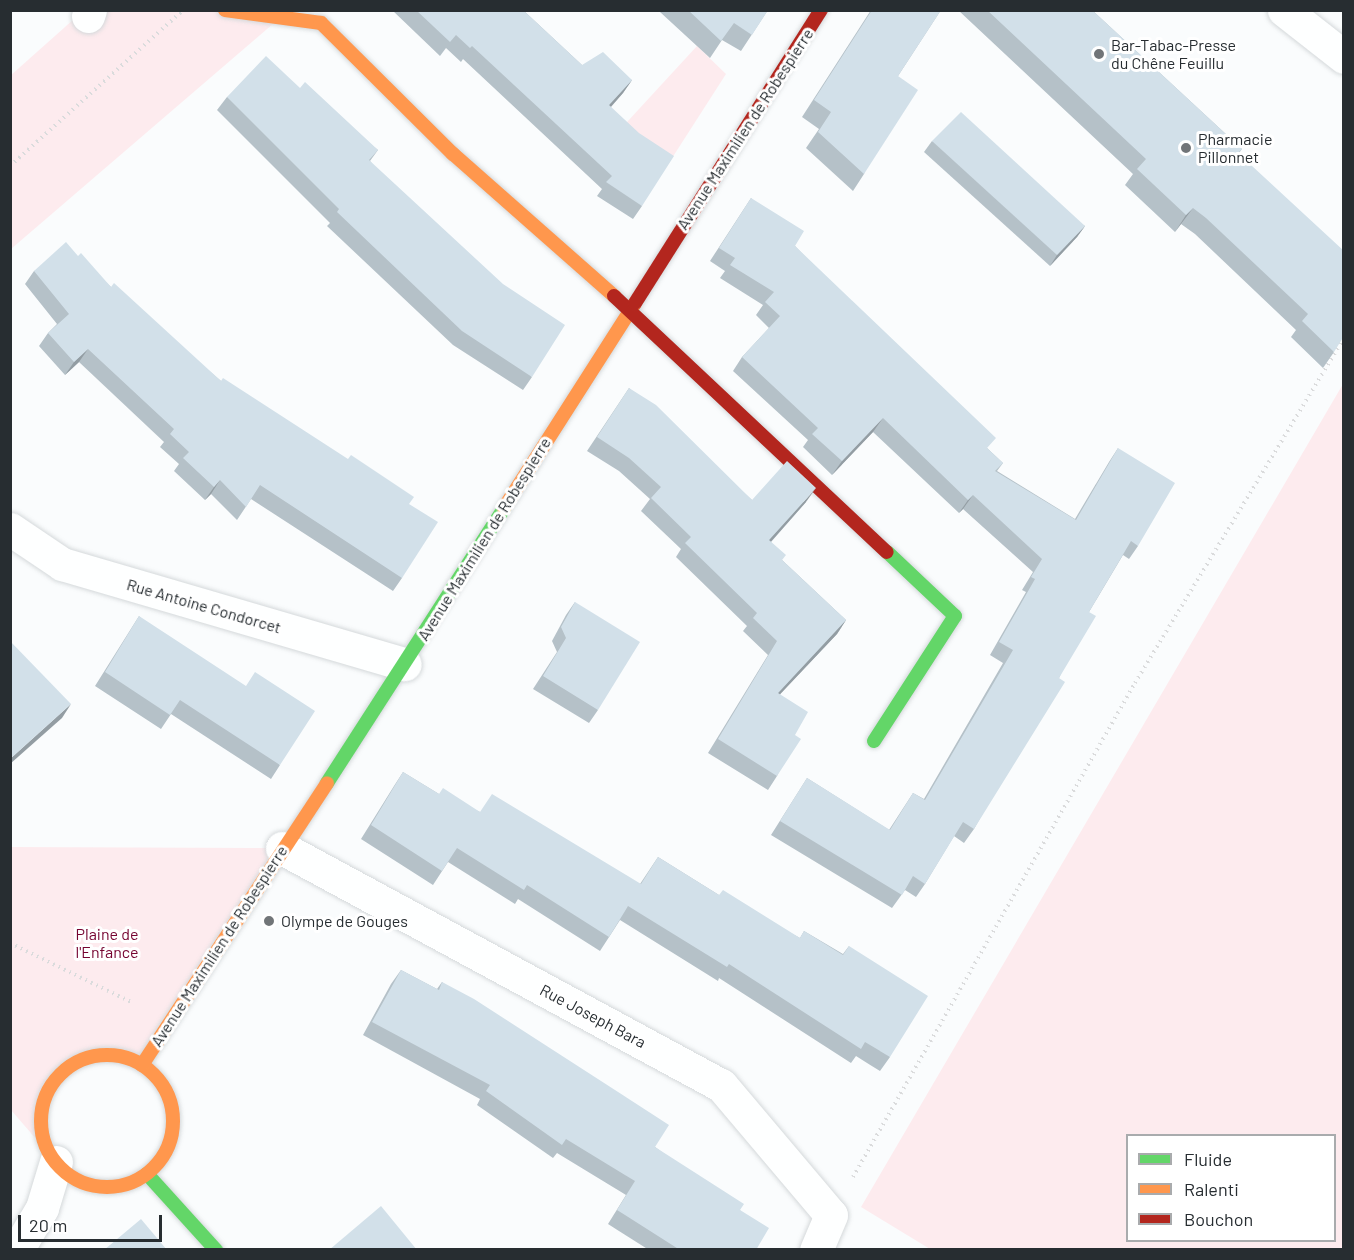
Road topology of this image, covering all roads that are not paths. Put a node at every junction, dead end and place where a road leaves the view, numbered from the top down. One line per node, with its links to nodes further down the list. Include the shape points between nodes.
1 (225, 10): 5 (street, via 321,23 453,154)
2 (821, 10): 5 (street, Avenue Maximilien de Robespierre)
3 (1284, 10): 4 (street)
4 (1344, 57)
5 (629, 309): 7 (street, Avenue Maximilien de Robespierre); 8 (street, via 955,616)
6 (10, 529): 7 (street, Rue Antoine Condorcet, via 62,564)
7 (405, 664): 9 (street, Avenue Maximilien de Robespierre)
8 (874, 741)
9 (282, 848): 10 (street, Avenue Maximilien de Robespierre); 15 (street, Rue Joseph Bara, via 721,1085 831,1215)
10 (142, 1065): 11 (street, via 107,1055 77,1062 63,1073 51,1087 42,1108 42,1131); 12 (street, via 158,1079 169,1097 173,1118 162,1158)
11 (56, 1162): 12 (street, via 71,1176 109,1187 129,1184); 13 (street, via 42,1208)
12 (147, 1174): 14 (street)
13 (17, 1250)
14 (216, 1250)
15 (816, 1250)

